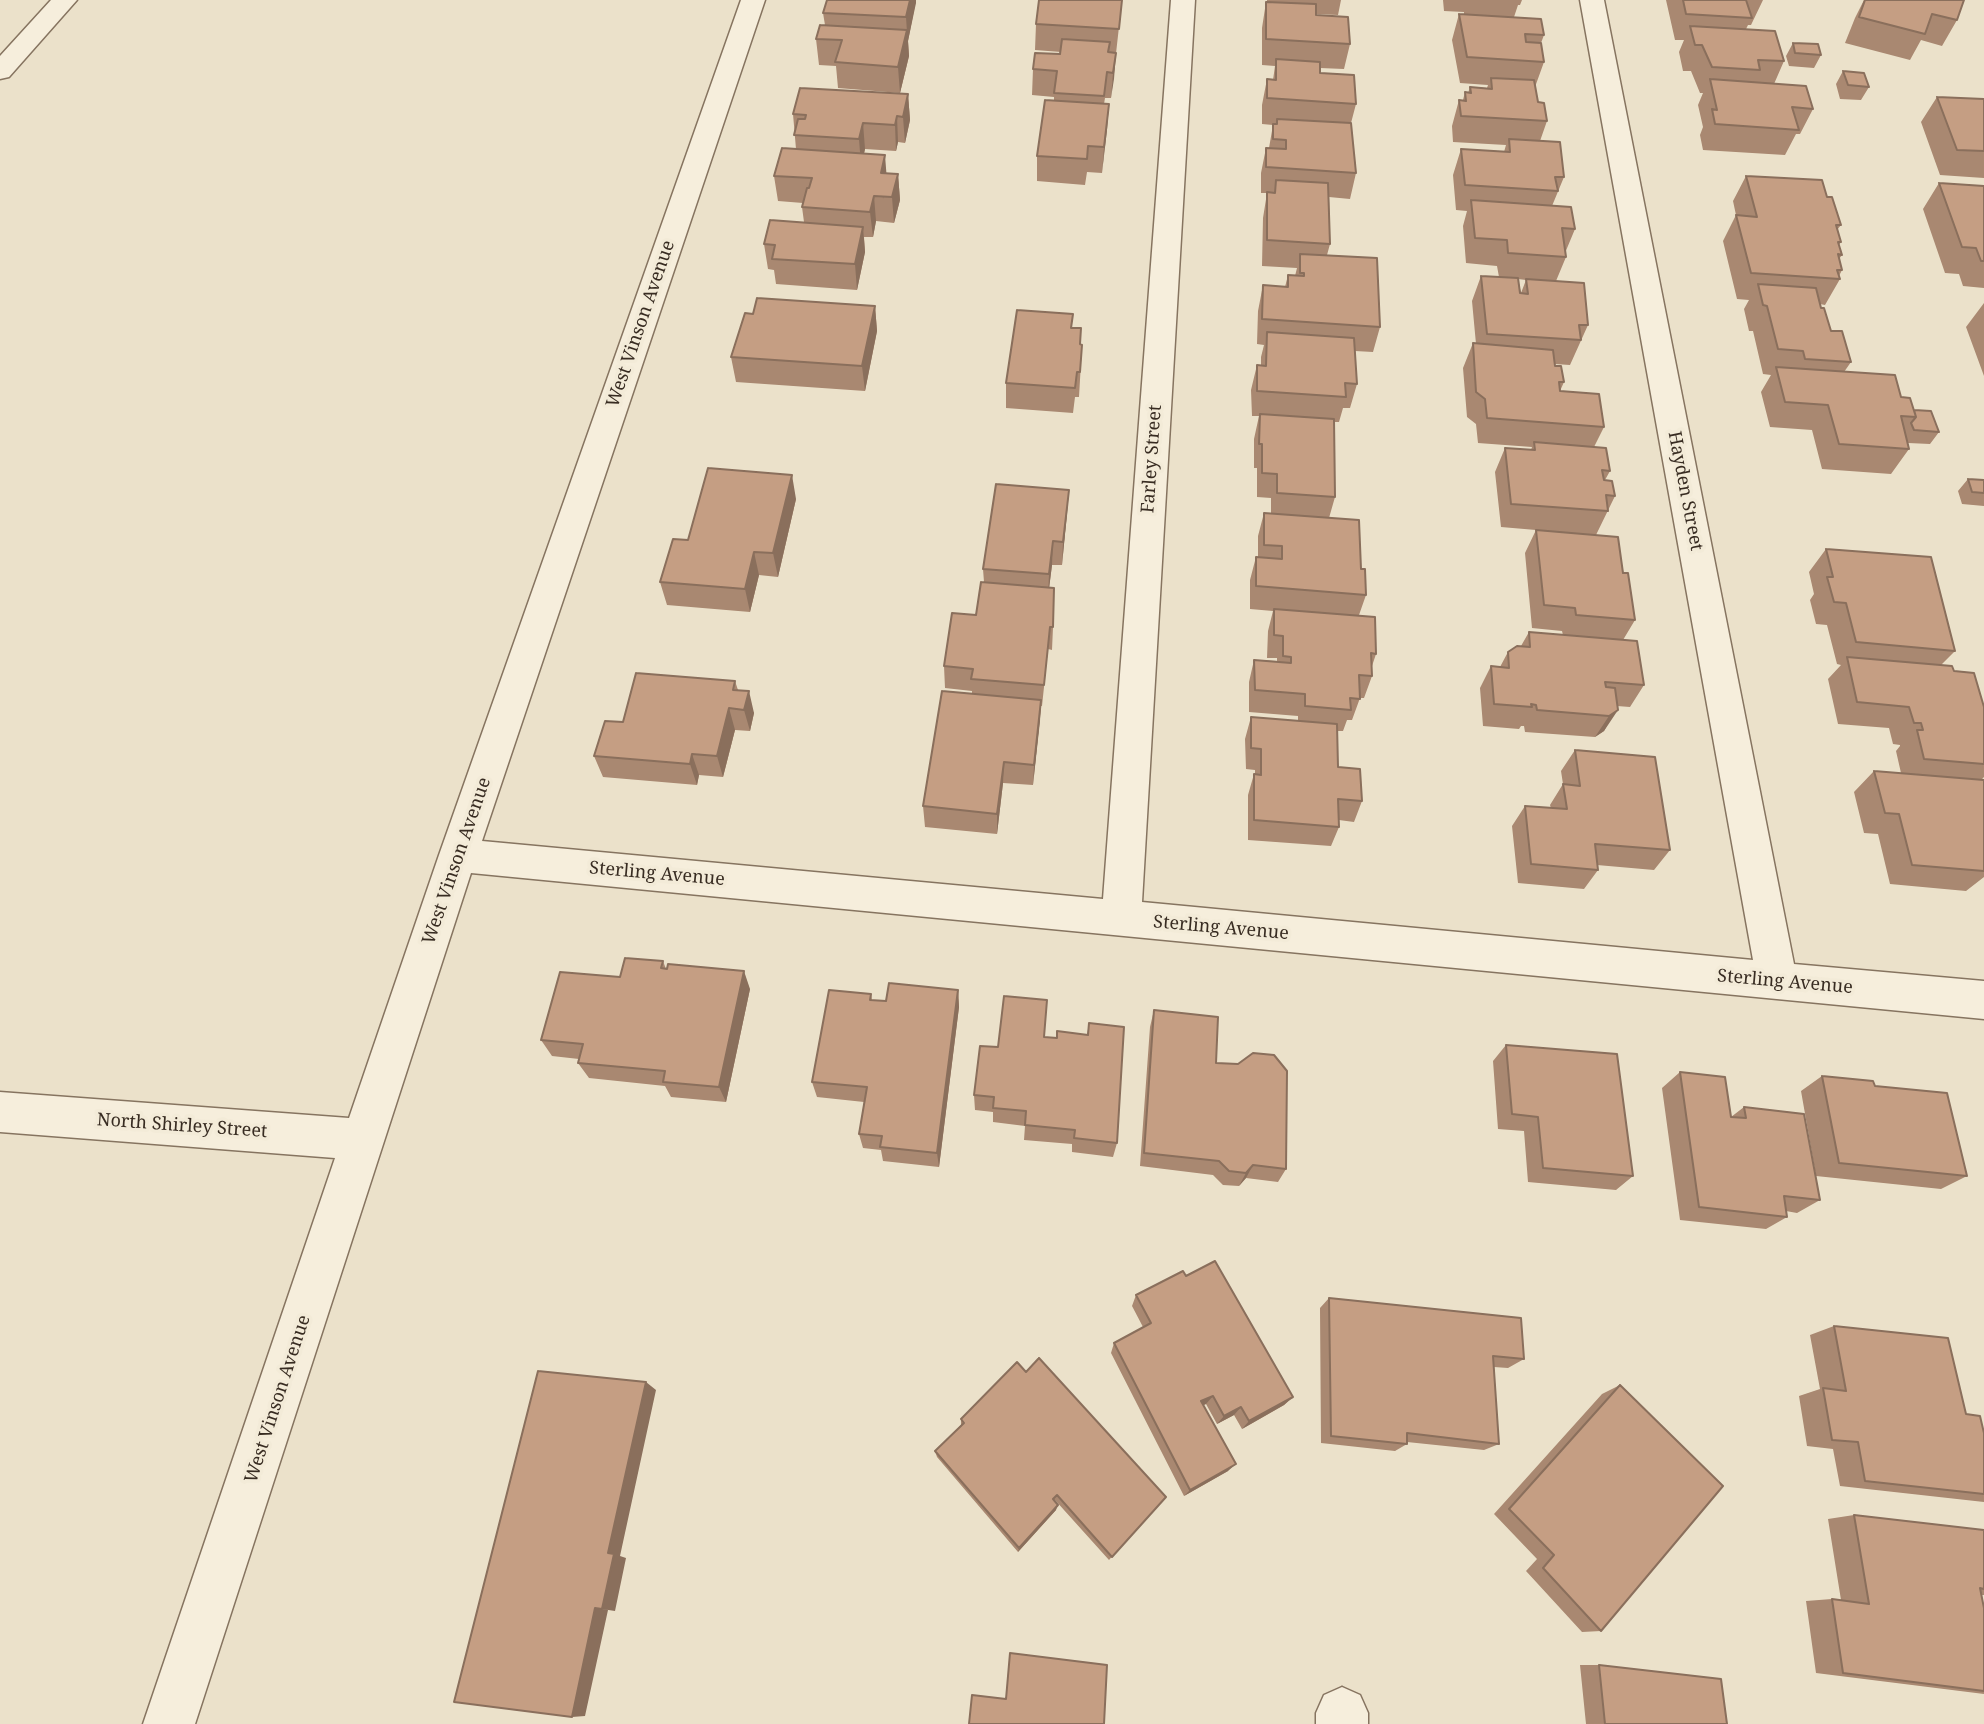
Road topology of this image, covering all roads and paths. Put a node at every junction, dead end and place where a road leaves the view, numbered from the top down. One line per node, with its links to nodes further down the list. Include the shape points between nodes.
1 (65, 0): 5 (street)
2 (753, 0): 6 (street, West Vinson Avenue)
3 (1183, 0): 7 (street, Farley Street)
4 (1592, 0): 8 (street, Hayden Street)
5 (0, 71)
6 (458, 855): 7 (street, Sterling Avenue); 11 (street, West Vinson Avenue)
7 (1121, 918): 8 (street, Sterling Avenue)
8 (1777, 981): 9 (street, Sterling Avenue)
9 (1984, 1000)
10 (0, 1112): 11 (street, North Shirley Street)
11 (364, 1140): 12 (street, West Vinson Avenue)
12 (169, 1724)

